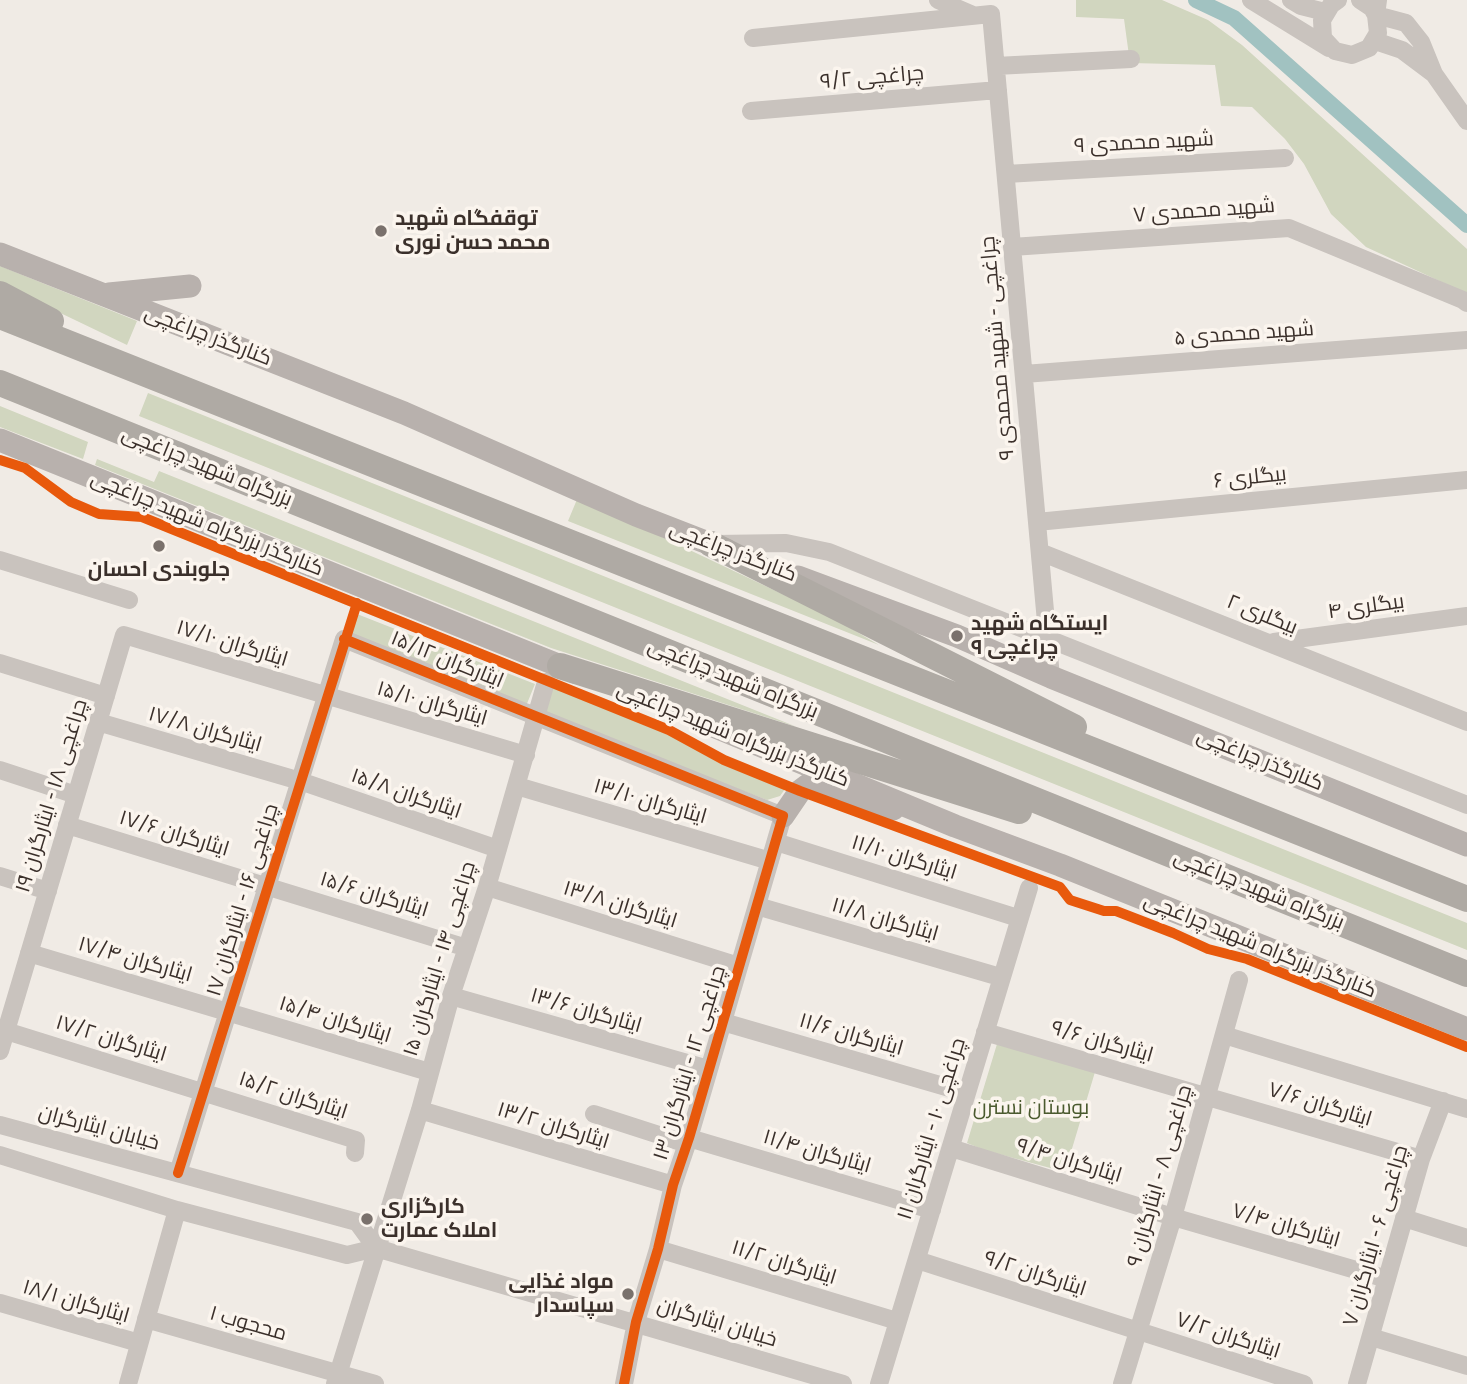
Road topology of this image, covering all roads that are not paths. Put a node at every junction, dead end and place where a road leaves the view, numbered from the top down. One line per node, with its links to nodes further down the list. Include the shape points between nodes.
1 (938, 0): 7 (street)
2 (1251, 0): 10 (street)
3 (1291, 0): 5 (street, via 1301,6)
4 (1360, 0): 6 (street)
5 (1332, 4): 10 (street, via 1321,20 1323,38)
6 (1377, 8): 9 (street); 13 (street, via 1406,23 1421,42)
7 (983, 15): 8 (street); 12 (street, ۹ چراغچی - شهید محمدی)
8 (752, 38)
9 (1374, 41): 10 (street, via 1361,53); 13 (street, via 1402,50)
10 (1335, 51)
11 (1131, 59): 12 (street)
12 (996, 66): 14 (street, ۹ چراغچی - شهید محمدی)
13 (1434, 74): 16 (street)
14 (998, 90): 15 (street, ۹/۲ چراغچی); 18 (street, ۹ چراغچی - شهید محمدی)
15 (751, 111)
16 (1467, 121)
17 (1285, 159): 18 (street, شهید محمدی ۹)
18 (1006, 174): 19 (street, ۹ چراغچی - شهید محمدی)
19 (1012, 247): 24 (street, شهید محمدی ۷, via 1289,228); 27 (street, ۹ چراغچی - شهید محمدی)
20 (0, 254): 23 (main road, کنارگذر چراغچی)
21 (190, 286): 23 (main road)
22 (0, 294): 29 (highway)
23 (104, 295): 33 (main road, کنارگذر چراغچی, via 404,413)
24 (1467, 303)
25 (0, 316): 29 (highway)
26 (1467, 340): 27 (street, شهید محمدی ۵)
27 (1024, 374): 32 (street, ۹ چراغچی - شهید محمدی)
28 (0, 383): 64 (highway, بزرگراه شهید چراغچی)
29 (173, 386): 55 (highway)
30 (0, 440): 43 (main road, کنارگذر بزرگراه شهید چراغچی)
31 (1467, 480): 32 (street, بیگلری ۶)
32 (1037, 522): 34 (street, ۹ چراغچی - شهید محمدی)
33 (711, 544): 39 (street, via 786,543 829,552); 44 (main road, کنارگذر چراغچی, via 957,636); 55 (highway)
34 (1040, 552): 39 (street, ۹ چراغچی - شهید محمدی); 41 (street, بیگلری ۲)
35 (0, 560): 36 (street)
36 (129, 600)
37 (1467, 616): 41 (street, بیگلری ۴)
38 (124, 635): 45 (street, چراغچی ۱۸ - ایثارگران ۱۹); 46 (street, ایثارگران ۱۷/۱۰)
39 (1047, 638): 44 (street, ۹ چراغچی - شهید محمدی); 56 (street)
40 (344, 639): 46 (street, چراغچی ۱۶ - ایثارگران ۱۷); 47 (street, ایثارگران ۱۵/۱۲)
41 (1271, 643): 49 (street, بیگلری ۲)
42 (0, 663): 45 (street)
43 (553, 674): 47 (street, چراغچی ۱۴ - ایثارگران ۱۵); 57 (main road, کنارگذر بزرگراه شهید چراغچی, via 804,762); 64 (highway)
44 (1051, 677): 61 (main road, کنارگذر چراغچی)
45 (106, 696): 48 (street, چراغچی ۱۸ - ایثارگران ۱۹)
46 (326, 696): 50 (street, ایثارگران ۱۵/۱۰); 52 (street, چراغچی ۱۶ - ایثارگران ۱۷)
47 (536, 717): 50 (street, چراغچی ۱۴ - ایثارگران ۱۵); 58 (street, ایثارگران ۱۵/۱۲)
48 (98, 722): 52 (street, ایثارگران ۱۷/۸); 54 (street, چراغچی ۱۸ - ایثارگران ۱۹)
49 (1467, 722)
50 (526, 755): 53 (street, چراغچی ۱۴ - ایثارگران ۱۵)
51 (0, 770): 54 (street)
52 (300, 781): 62 (street, ایثارگران ۱۵/۸); 66 (street, چراغچی ۱۶ - ایثارگران ۱۷)
53 (517, 786): 62 (street, چراغچی ۱۴ - ایثارگران ۱۵); 63 (street, ایثارگران ۱۳/۱۰)
54 (76, 795): 59 (street, چراغچی ۱۸ - ایثارگران ۱۹)
55 (1229, 804): 70 (highway)
56 (1467, 805)
57 (917, 810): 58 (main road, via 859,803 808,785); 83 (main road, کنارگذر بزرگراه شهید چراغچی)
58 (783, 816): 60 (street, چراغچی ۱۲ - ایثارگران ۱۳)
59 (67, 825): 66 (street, ایثارگران ۱۷/۶); 69 (street, چراغچی ۱۸ - ایثارگران ۱۹)
60 (776, 842): 63 (street, چراغچی ۱۲ - ایثارگران ۱۳); 72 (street, ایثارگران ۱۱/۱۰)
61 (1467, 845)
62 (498, 849): 67 (street, چراغچی ۱۴ - ایثارگران ۱۵)
63 (770, 861): 71 (street, چراغچی ۱۲ - ایثارگران ۱۳)
64 (1218, 874): 76 (highway, بزرگراه شهید چراغچی)
65 (0, 876): 69 (street)
66 (267, 885): 73 (street, ایثارگران ۱۵/۶); 81 (street, چراغچی ۱۶ - ایثارگران ۱۷)
67 (487, 887): 73 (street, چراغچی ۱۴ - ایثارگران ۱۵); 75 (street, ایثارگران ۱۳/۸)
68 (1029, 888): 72 (street, چراغچی ۱۰ - ایثارگران ۱۱)
69 (48, 891): 74 (street, چراغچی ۱۸ - ایثارگران ۱۹)
70 (1467, 899)
71 (757, 906): 75 (street, چراغچی ۱۲ - ایثارگران ۱۳); 77 (street, ایثارگران ۱۱/۸)
72 (1018, 918): 77 (street, چراغچی ۱۰ - ایثارگران ۱۱)
73 (467, 948): 79 (street, چراغچی ۱۴ - ایثارگران ۱۵)
74 (29, 953): 80 (street, چراغچی ۱۸ - ایثارگران ۱۹); 81 (street, ایثارگران ۱۷/۴)
75 (740, 966): 82 (street, چراغچی ۱۲ - ایثارگران ۱۳)
76 (1467, 974)
77 (1000, 977): 85 (street, چراغچی ۱۰ - ایثارگران ۱۱)
78 (1239, 980): 86 (street, چراغچی ۸ - ایثارگران ۹)
79 (451, 996): 88 (street, ایثارگران ۱۳/۶); 89 (street, چراغچی ۱۴ - ایثارگران ۱۵)
80 (7, 1005): 84 (street, چراغچی ۱۸ - ایثارگران ۱۹)
81 (228, 1011): 89 (street, ایثارگران ۱۵/۴); 90 (street, چراغچی ۱۶ - ایثارگران ۱۷)
82 (723, 1022): 88 (street, چراغچی ۱۲ - ایثارگران ۱۳); 91 (street, ایثارگران ۱۱/۶)
83 (1467, 1029)
84 (6, 1031): 87 (street, چراغچی ۱۸ - ایثارگران ۱۹); 90 (street, ایثارگران ۱۷/۲)
85 (985, 1032): 91 (street, چراغچی ۱۰ - ایثارگران ۱۱); 92 (street, ایثارگران ۹/۶)
86 (1224, 1035): 92 (street, چراغچی ۸ - ایثارگران ۹); 93 (street)
87 (0, 1051)
88 (708, 1069): 98 (street, چراغچی ۱۲ - ایثارگران ۱۳)
89 (429, 1072): 95 (street, چراغچی ۱۴ - ایثارگران ۱۵)
90 (203, 1091): 100 (street, ایثارگران ۱۵/۲, via 356,1140); 103 (street, چراغچی ۱۶ - ایثارگران ۱۷)
91 (967, 1093): 99 (street, چراغچی ۱۰ - ایثارگران ۱۱)
92 (1206, 1095): 102 (street, ایثارگران ۷/۶); 107 (street, چراغچی ۸ - ایثارگران ۹)
93 (1443, 1101): 94 (street); 102 (street, چراغچی ۶ - ایثارگران ۷)
94 (1467, 1109)
95 (419, 1110): 104 (street, ایثارگران ۱۳/۲); 110 (street, چراغچی ۱۴ - ایثارگران ۱۵)
96 (594, 1114): 98 (street, ایثارگران ۱۱/۴)
97 (0, 1125): 103 (street, خیابان ایثارگران)
98 (688, 1141): 104 (street, چراغچی ۱۲ - ایثارگران ۱۳); 106 (street, ایثارگران ۱۱/۴)
99 (951, 1148): 106 (street, چراغچی ۱۰ - ایثارگران ۱۱); 107 (street, ایثارگران ۹/۴)
100 (355, 1153)
101 (0, 1155): 105 (street, خیابان ایثارگران)
102 (1421, 1159): 108 (street, چراغچی ۶ - ایثارگران ۷)
103 (178, 1173): 110 (street, خیابان ایثارگران, via 357,1222)
104 (673, 1185): 111 (street, چراغچی ۱۲ - ایثارگران ۱۳)
105 (177, 1210): 110 (street, خیابان ایثارگران, via 347,1255); 115 (street)
106 (932, 1210): 112 (street, چراغچی ۱۰ - ایثارگران ۱۱)
107 (1173, 1217): 113 (street, ایثارگران ۷/۴); 118 (street, چراغچی ۸ - ایثارگران ۹)
108 (1404, 1218): 109 (street); 113 (street, چراغچی ۶ - ایثارگران ۷)
109 (1467, 1238)
110 (376, 1248): 117 (street, خیابان ایثارگران); 122 (street, چراغچی ۱۴ - ایثارگران ۱۵)
111 (658, 1249): 116 (street, ایثارگران ۱۱/۲); 117 (street, چراغچی ۱۲ - ایثارگران ۱۳)
112 (917, 1260): 116 (street, چراغچی ۱۰ - ایثارگران ۱۱); 118 (street, ایثارگران ۹/۲)
113 (1387, 1279): 119 (street, چراغچی ۶ - ایثارگران ۷)
114 (0, 1303): 120 (street, ایثارگران ۱۸/۱)
115 (146, 1319): 120 (street); 122 (street, محجوب ۱)
116 (897, 1321): 127 (street, چراغچی ۱۰ - ایثارگران ۱۱)
117 (636, 1322): 125 (street, چراغچی ۱۲ - ایثارگران ۱۳); 126 (street, خیابان ایثارگران)
118 (1139, 1332): 128 (street, چراغچی ۸ - ایثارگران ۹); 129 (street, ایثارگران ۷/۲)
119 (1371, 1337): 121 (street); 130 (street, چراغچی ۶ - ایثارگران ۷)
120 (139, 1343): 123 (street)
121 (1467, 1366)
122 (336, 1379): 124 (street, محجوب ۱)
123 (128, 1384)
124 (374, 1384)
125 (624, 1384)
126 (843, 1384)
127 (879, 1384)
128 (1122, 1384)
129 (1304, 1384)
130 (1357, 1384)

